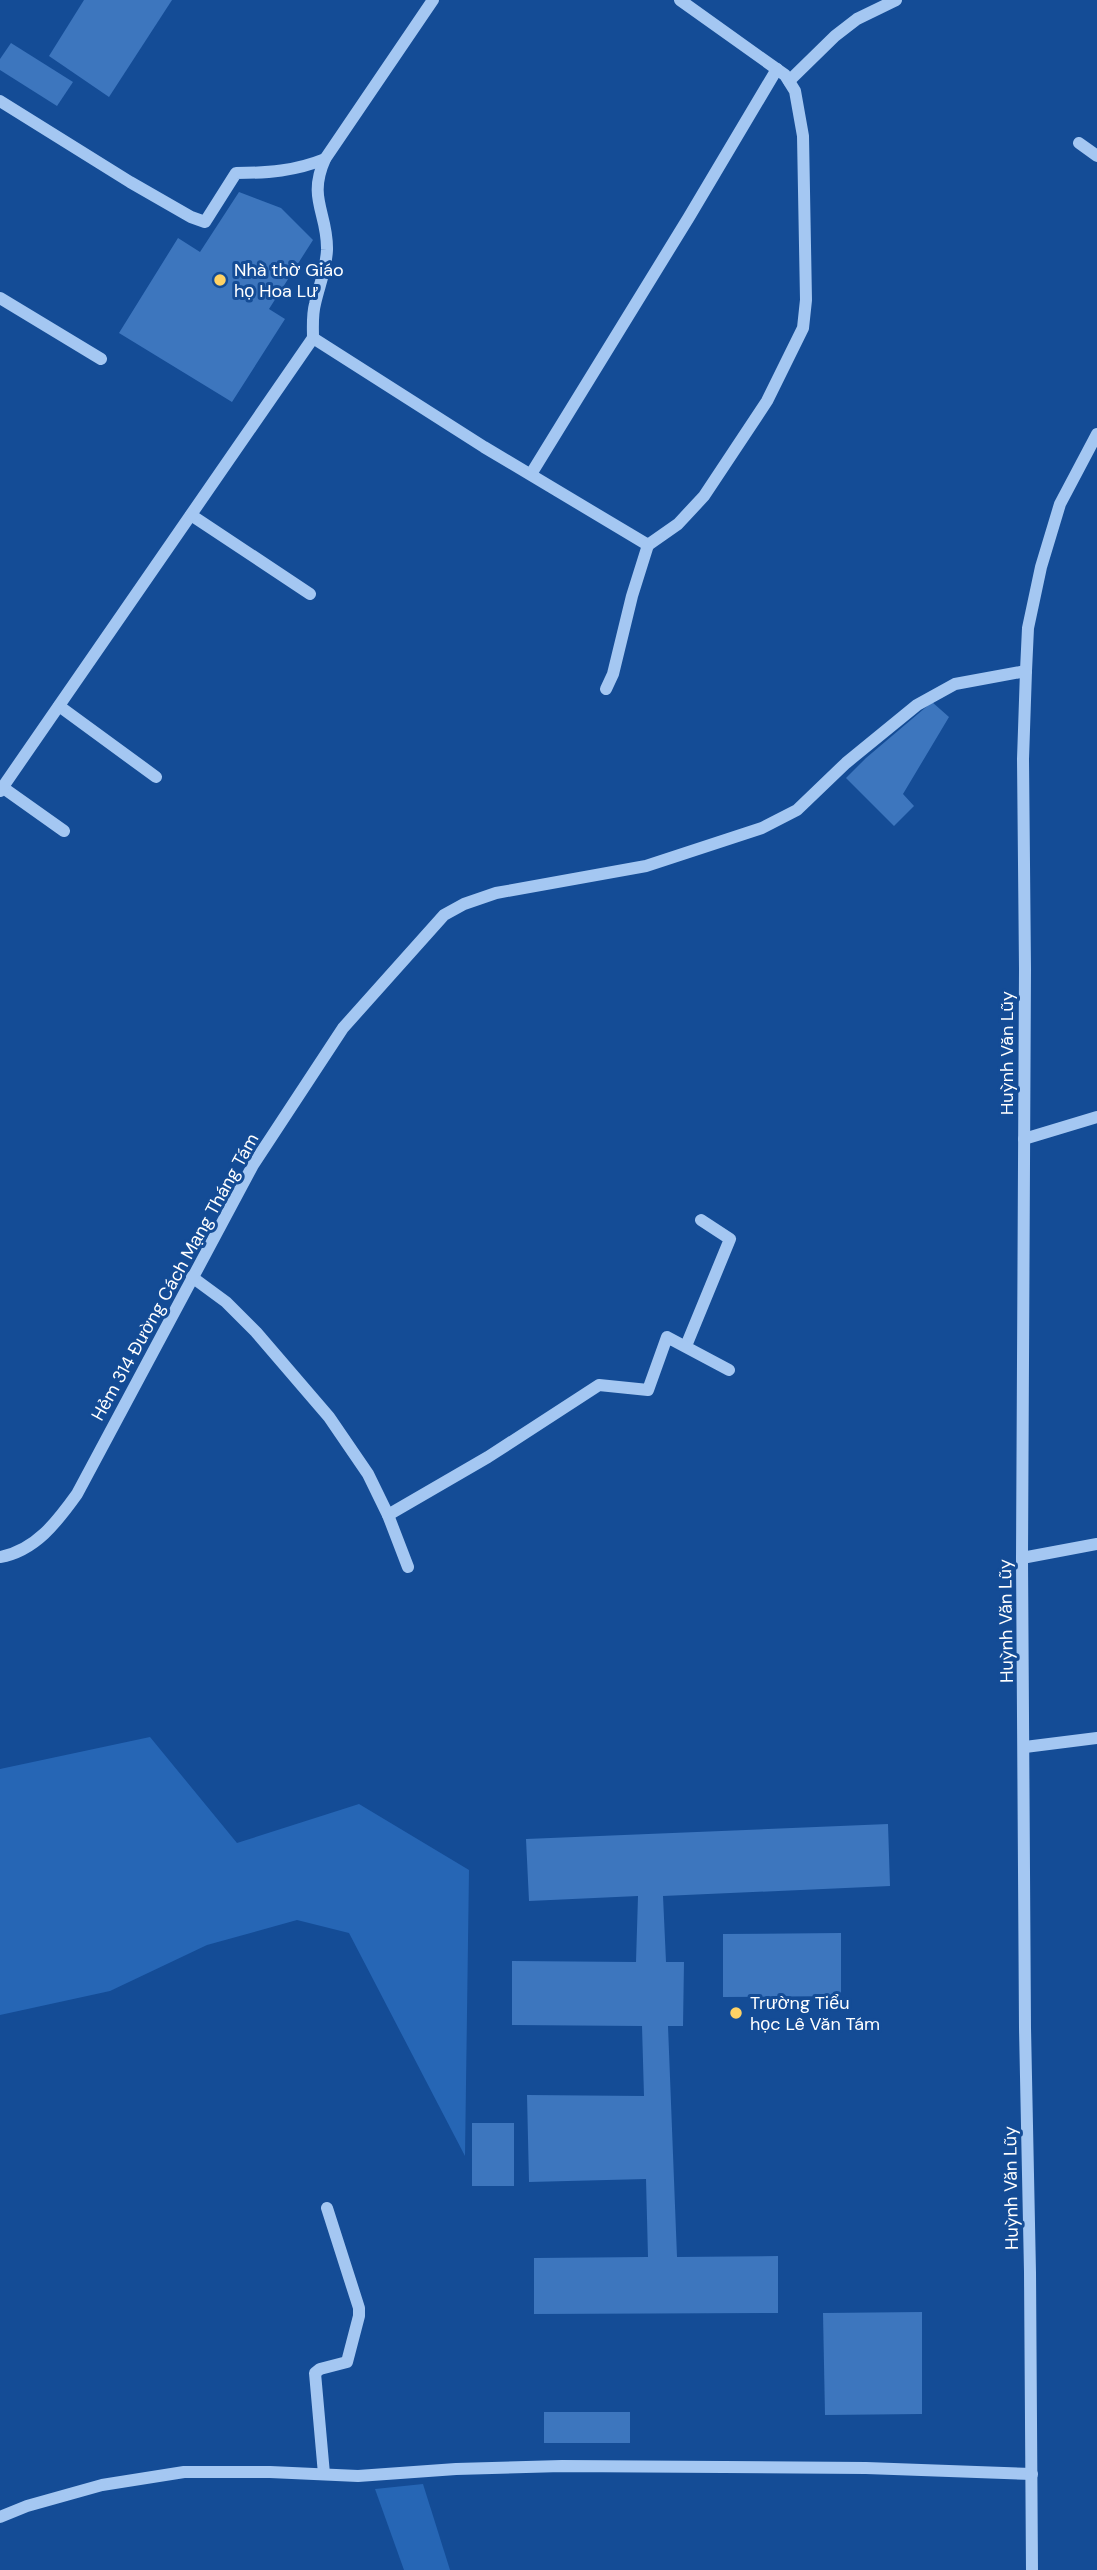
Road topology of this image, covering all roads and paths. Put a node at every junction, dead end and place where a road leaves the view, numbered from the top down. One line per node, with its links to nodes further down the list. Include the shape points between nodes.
1 (433, 0): 9 (street)
2 (680, 0): 4 (street)
3 (896, 0): 5 (street, via 857,19)
4 (777, 69): 5 (street); 14 (street)
5 (789, 81): 16 (street, via 798,102 803,136 803,328 767,401 704,496 678,524)
6 (0, 101): 9 (street, via 130,182 205,222 236,173 302,169)
7 (1079, 143): 8 (street)
8 (1097, 156)
9 (325, 159): 11 (street, via 317,177 317,192 327,249)
10 (0, 298): 12 (street)
11 (313, 338): 14 (street); 15 (street)
12 (101, 359)
13 (1097, 434): 18 (street, Huỳnh Văn Lũy, via 1060,504 1041,567 1028,628)
14 (531, 474): 16 (street)
15 (191, 515): 17 (street); 20 (street)
16 (648, 545): 19 (street)
17 (310, 594)
18 (1026, 671): 25 (street, Huỳnh Văn Lũy); 27 (street, Hẻm 314 Đường Cách Mạng Tháng Tám, via 955,684 918,705 797,810 762,828 646,866 496,893 444,915 343,1028 253,1165)
19 (606, 689)
20 (58, 706): 21 (street); 22 (street)
21 (156, 777)
22 (1, 789): 23 (street)
23 (64, 831)
24 (1097, 1117): 25 (street)
25 (1024, 1139): 33 (street, Huỳnh Văn Lũy)
26 (701, 1220): 28 (street, via 730,1239)
27 (192, 1278): 30 (street, via 226,1302 256,1332 329,1417 368,1474); 32 (street, Hẻm 314 Đường Cách Mạng Tháng Tám, via 77,1494 38,1539)
28 (686, 1346): 29 (street); 30 (street, via 667,1337 648,1390 599,1385)
29 (729, 1370)
30 (388, 1515): 34 (street)
31 (1097, 1544): 33 (street)
32 (0, 1557)
33 (1022, 1558): 36 (street, Huỳnh Văn Lũy)
34 (408, 1567)
35 (1097, 1738): 36 (street)
36 (1025, 1747): 39 (street, Huỳnh Văn Lũy)
37 (327, 2208): 38 (street, via 359,2316 347,2362 315,2373)
38 (324, 2474): 39 (street, via 562,2466); 40 (street, via 184,2472 102,2485)
39 (1032, 2474): 41 (street, Huỳnh Văn Lũy)
40 (0, 2517)
41 (1032, 2570)

